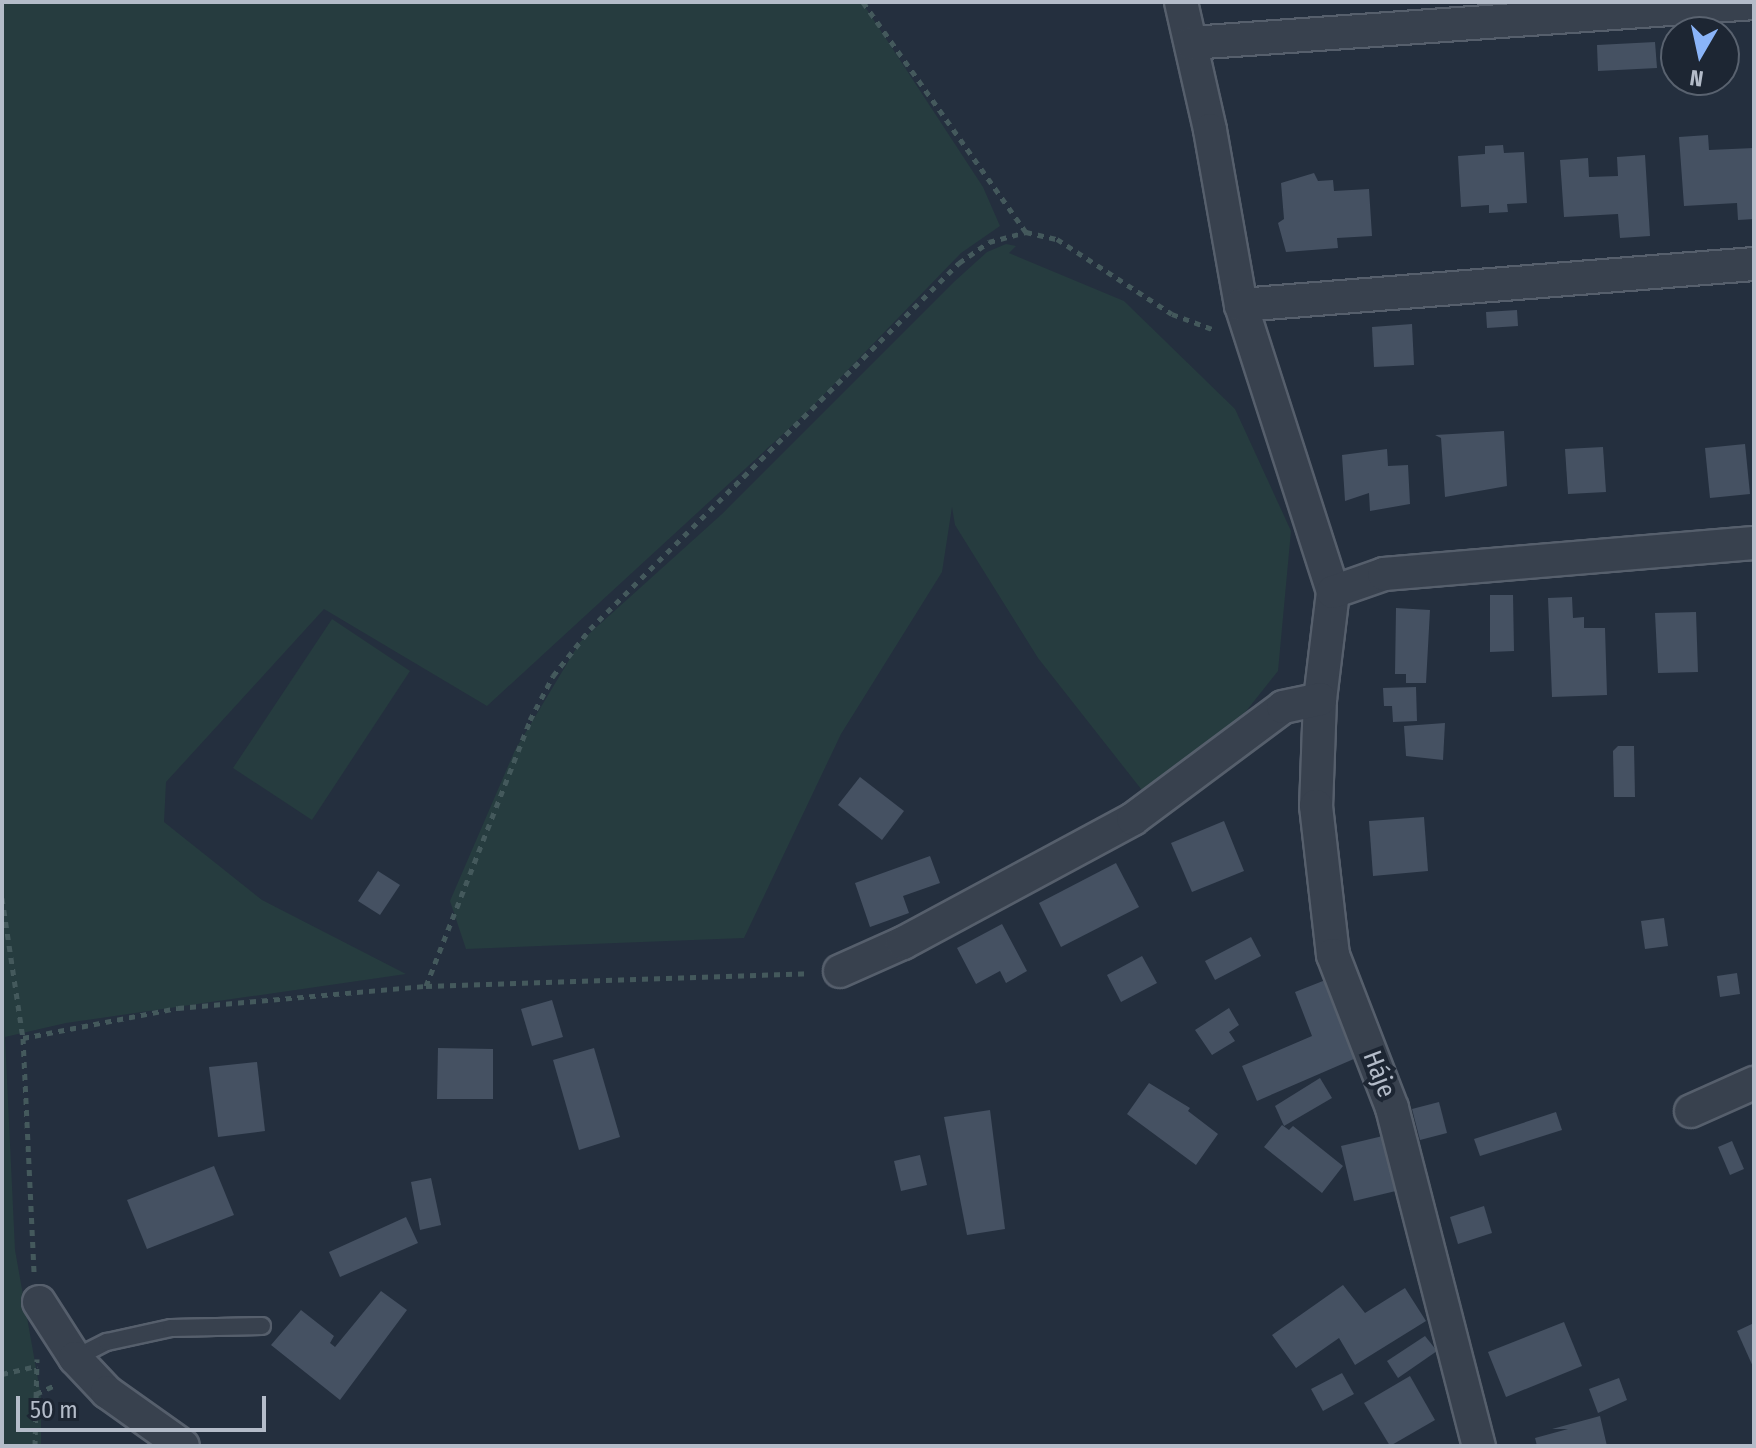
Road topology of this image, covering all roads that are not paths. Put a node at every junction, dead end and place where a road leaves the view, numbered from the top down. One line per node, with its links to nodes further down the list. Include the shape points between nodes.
1 (1181, 2): 3 (street)
2 (1754, 3): 3 (street)
3 (1191, 43): 5 (street)
4 (1754, 264): 5 (street)
5 (1241, 305): 7 (street)
6 (1754, 543): 7 (street, via 1384,574)
7 (1333, 592): 8 (street, Háje)
8 (1320, 699): 9 (street, via 1283,707 1133,819 903,943); 16 (street, Háje, via 1316,806 1333,955 1392,1108)
9 (840, 971)
10 (1754, 1083): 11 (street)
11 (1691, 1111)
12 (39, 1302): 14 (street)
13 (262, 1326): 14 (lane, via 171,1328 107,1342)
14 (75, 1358): 15 (street, via 107,1392)
15 (183, 1446)
16 (1479, 1446)

